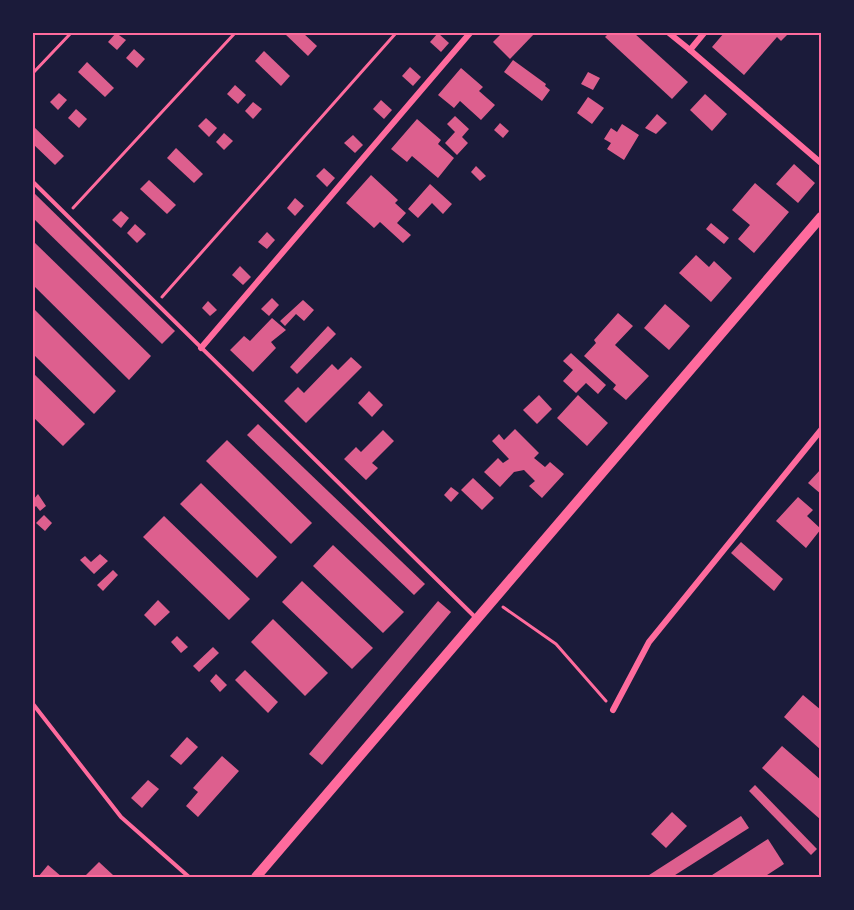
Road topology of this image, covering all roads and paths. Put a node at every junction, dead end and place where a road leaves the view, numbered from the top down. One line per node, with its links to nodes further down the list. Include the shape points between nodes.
1 (71, 33): 8 (path)
2 (235, 33): 11 (path)
3 (396, 33): 13 (path)
4 (470, 33): 14 (street)
5 (669, 33): 7 (street)
6 (704, 33): 7 (street)
7 (690, 50): 9 (street)
8 (33, 73)
9 (821, 163)
10 (33, 182): 11 (lane)
11 (68, 215): 13 (lane)
12 (821, 217): 16 (main road)
13 (155, 304): 14 (lane)
14 (201, 348): 17 (lane)
15 (821, 430): 19 (street, via 649,642)
16 (492, 599): 17 (main road); 19 (path, via 556,644)
17 (476, 618): 21 (main road)
18 (33, 704): 20 (lane, via 121,817)
19 (613, 710)
20 (189, 877)
21 (255, 877)

